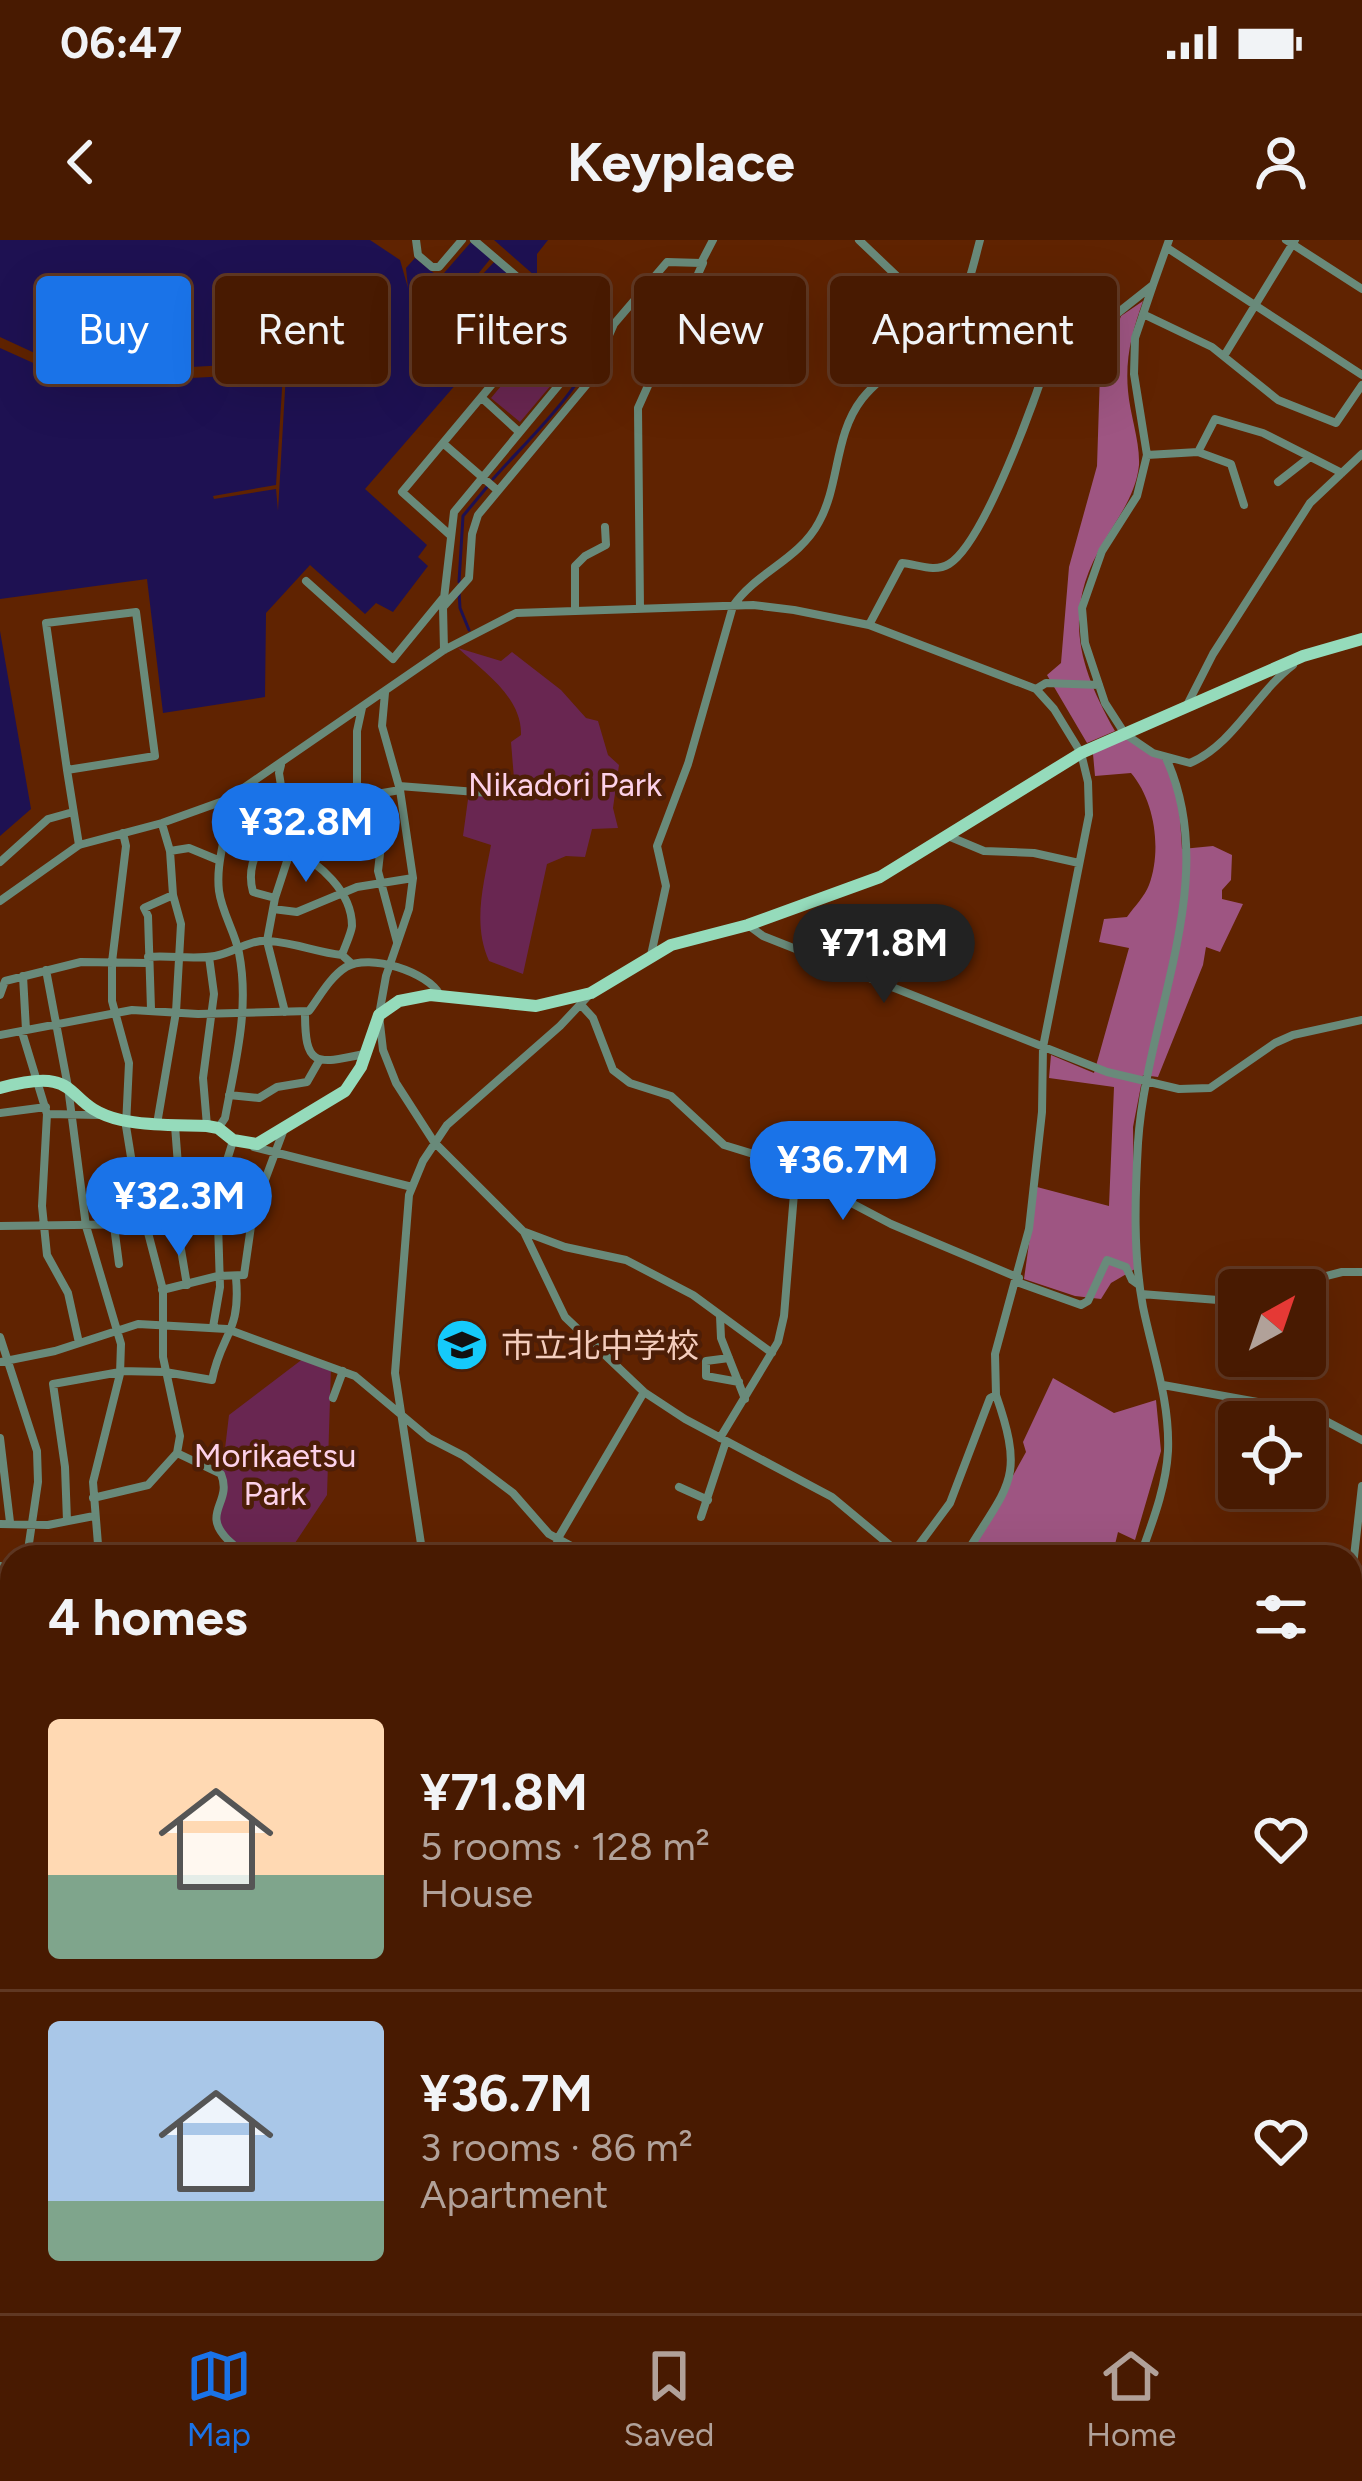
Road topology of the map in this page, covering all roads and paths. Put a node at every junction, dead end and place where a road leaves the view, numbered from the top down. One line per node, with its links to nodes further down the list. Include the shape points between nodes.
1 (416, 240): 2 (street, via 432,267)
2 (462, 240)
3 (474, 240): 10 (street)
4 (713, 240): 9 (street)
5 (859, 240): 11 (street)
6 (980, 240): 12 (street)
7 (1291, 241): 14 (street); 15 (street)
8 (1169, 244): 13 (street); 15 (street)
9 (704, 261): 34 (street, via 667,262 614,324 588,383); 42 (street, via 638,408)
10 (516, 276)
11 (897, 276)
12 (970, 276)
13 (1153, 285): 16 (street); 17 (street)
14 (1362, 289)
15 (1255, 305): 18 (street); 19 (street)
16 (1117, 314)
17 (1143, 314): 18 (street); 31 (street, via 1134,374)
18 (1223, 357): 24 (street, via 1278,400 1336,422)
19 (1362, 375)
20 (493, 384): 26 (street)
21 (555, 384): 25 (street)
22 (879, 384): 41 (street, via 844,433 818,524)
23 (1040, 384): 44 (street, via 972,535 951,563 902,563)
24 (1362, 385)
25 (557, 386): 27 (street)
26 (482, 398): 27 (street); 28 (street)
27 (518, 431): 34 (street)
28 (443, 443): 34 (street); 38 (street, via 402,492)
29 (1198, 452): 31 (street); 32 (street, via 1215,419); 36 (street, via 1231,464)
30 (1362, 454): 33 (street)
31 (1147, 455): 48 (street, via 1137,496 1102,551 1082,608)
32 (1310, 457): 33 (street); 35 (street)
33 (1342, 473): 51 (street, via 1303,514)
34 (488, 482): 38 (street, via 454,512); 40 (street, via 469,578)
35 (1278, 482)
36 (1244, 505)
37 (605, 526): 43 (street, via 604,548 575,566)
38 (450, 535): 40 (street)
39 (306, 580): 40 (street, via 393,659)
40 (445, 601): 46 (street)
41 (733, 607): 42 (street); 44 (street); 88 (street, via 657,846 666,886)
42 (640, 609): 43 (street)
43 (575, 611): 46 (street, via 516,613)
44 (869, 626): 49 (street)
45 (1362, 639): 47 (main road)
46 (444, 650): 50 (street)
47 (1309, 654): 51 (main road); 55 (street, via 1269,683 1211,750 1193,763)
48 (1099, 686): 49 (street); 53 (street)
49 (1036, 689): 54 (street)
50 (386, 691): 52 (street); 58 (street, via 381,719)
51 (1186, 707): 53 (main road)
52 (362, 708): 56 (street); 61 (street)
53 (1125, 734): 54 (main road); 55 (street)
54 (1081, 753): 66 (main road); 74 (street, via 1089,794)
55 (1166, 758): 116 (street, via 1184,806 1188,865)
56 (282, 764): 60 (street); 63 (street)
57 (67, 770): 57 (street, via 46,623 136,612 155,756); 62 (street)
58 (399, 788): 59 (street); 61 (street, via 365,796); 75 (street)
59 (502, 794)
60 (226, 800): 64 (street); 67 (street)
61 (362, 806): 63 (street, via 340,817); 76 (street, via 382,836)
62 (73, 812): 68 (street); 73 (street, via 48,819)
63 (286, 813): 69 (street); 70 (street)
64 (162, 824): 65 (street); 71 (street)
65 (124, 833): 68 (street); 91 (street)
66 (947, 836): 74 (street, via 983,851); 82 (main road, via 869,881)
67 (222, 837): 69 (street); 72 (street)
68 (79, 845): 80 (street)
69 (257, 849): 79 (street, via 250,889)
70 (291, 849): 77 (street); 79 (street)
71 (170, 851): 72 (street, via 189,848); 78 (street)
72 (218, 860): 85 (street, via 219,894)
73 (0, 862)
74 (1079, 863): 112 (street)
75 (413, 878): 76 (street); 84 (street)
76 (380, 881): 77 (street); 84 (street)
77 (343, 893): 81 (street, via 297,911); 87 (street, via 352,927)
78 (173, 895): 86 (street); 90 (street, via 144,908)
79 (275, 898): 81 (street)
80 (0, 902)
81 (273, 909): 83 (street)
82 (748, 925): 88 (main road); 112 (street)
83 (267, 940): 85 (street); 87 (street); 103 (street)
84 (398, 944): 93 (street)
85 (238, 947): 89 (street); 101 (street)
86 (179, 954): 89 (street); 90 (street); 102 (street)
87 (342, 955): 92 (street)
88 (651, 955): 96 (main road)
89 (209, 957): 105 (street)
90 (148, 960): 91 (street); 100 (street)
91 (112, 962): 94 (street); 106 (street)
92 (352, 964): 93 (street); 104 (street)
93 (389, 965): 98 (street); 107 (street)
94 (46, 970): 95 (street); 109 (street)
95 (23, 976): 97 (street, via 5,981); 110 (street)
96 (591, 993): 98 (main road, via 522,1006); 99 (street)
97 (0, 995)
98 (440, 995): 107 (main road, via 409,998)
99 (582, 1006): 129 (street); 131 (street, via 620,1076 671,1096 735,1151)
100 (151, 1009): 102 (street); 106 (street)
101 (245, 1010): 103 (street); 105 (street); 119 (street)
102 (176, 1012): 105 (street); 124 (street)
103 (285, 1012): 104 (street)
104 (305, 1012): 114 (street, via 305,1049)
105 (212, 1013): 126 (street, via 202,1078)
106 (114, 1014): 109 (street); 123 (street, via 129,1063)
107 (380, 1015): 113 (main road); 129 (street, via 396,1082)
108 (1362, 1019): 116 (street, via 1275,1043 1210,1088)
109 (58, 1025): 110 (street); 117 (street)
110 (24, 1031): 111 (street); 115 (street)
111 (0, 1035)
112 (1043, 1047): 116 (street); 147 (street)
113 (366, 1053): 114 (street); 127 (main road, via 349,1088)
114 (320, 1060): 119 (street, via 307,1082 259,1098)
115 (36, 1079): 117 (main road); 118 (main road); 120 (street)
116 (1148, 1082): 150 (street, via 1136,1183)
117 (68, 1087): 122 (street); 123 (main road)
118 (0, 1088)
119 (229, 1095): 126 (street, via 225,1118)
120 (46, 1111): 121 (street); 122 (street); 138 (street)
121 (0, 1113)
122 (71, 1113): 123 (street); 139 (street)
123 (119, 1118): 124 (main road); 136 (street)
124 (157, 1124): 125 (main road)
125 (174, 1124): 126 (main road); 134 (street)
126 (212, 1127): 128 (main road)
127 (285, 1129): 128 (main road, via 257,1144); 130 (street)
128 (240, 1142): 130 (street); 135 (street, via 223,1173)
129 (434, 1142): 132 (street); 141 (street)
130 (273, 1154): 132 (street); 133 (street)
131 (796, 1168): 147 (street, via 891,1224); 159 (street, via 784,1316)
132 (412, 1187): 171 (street, via 396,1338)
133 (253, 1212): 135 (street); 146 (street, via 245,1272)
134 (176, 1223): 135 (street); 136 (street); 148 (street)
135 (220, 1223): 144 (street)
136 (144, 1225): 140 (street); 149 (street)
137 (0, 1226): 138 (street)
138 (42, 1226): 139 (street); 158 (street)
139 (86, 1226): 140 (street); 155 (street)
140 (114, 1226): 142 (street)
141 (524, 1232): 152 (street, via 626,1260); 167 (street, via 562,1312)
142 (119, 1264)
143 (1362, 1272): 145 (street)
144 (218, 1276): 146 (street); 148 (street); 154 (street)
145 (1326, 1276)
146 (236, 1278): 156 (street)
147 (1018, 1280): 150 (street, via 1081,1305 1107,1260 1126,1267); 168 (street, via 995,1354)
148 (188, 1286): 149 (street)
149 (162, 1290): 153 (street)
150 (1140, 1290): 151 (street); 166 (street)
151 (1218, 1300)
152 (721, 1315): 159 (street); 160 (street)
153 (162, 1326): 154 (street); 155 (street); 164 (street)
154 (213, 1327): 156 (street)
155 (117, 1330): 158 (street); 163 (street)
156 (233, 1331): 162 (street); 164 (street, via 212,1380)
157 (0, 1336): 161 (street)
158 (80, 1343): 161 (street)
159 (772, 1353): 170 (street)
160 (729, 1358): 165 (street); 165 (street, via 706,1361 706,1378)
161 (4, 1362): 186 (street, via 38,1450)
162 (343, 1371): 169 (street); 171 (street)
163 (120, 1372): 164 (street); 180 (street); 184 (street, via 53,1384)
164 (165, 1372): 177 (street)
165 (739, 1382): 170 (street)
166 (1163, 1385): 176 (street, via 1306,1411); 196 (street, via 1166,1473)
167 (644, 1392): 175 (street); 187 (street)
168 (996, 1395): 194 (street, via 950,1503); 195 (street, via 1013,1467)
169 (333, 1398)
170 (745, 1399): 175 (street)
171 (400, 1414): 172 (street); 174 (street)
172 (404, 1436): 174 (street); 191 (street)
173 (0, 1438): 185 (street)
174 (429, 1438): 187 (street, via 513,1493)
175 (723, 1440): 181 (street); 193 (street, via 832,1497)
176 (1362, 1440)
177 (177, 1453): 180 (street, via 148,1485); 190 (street, via 224,1478 216,1525)
178 (1362, 1486): 197 (street)
179 (679, 1487): 181 (street)
180 (93, 1498): 182 (street)
181 (708, 1500): 183 (street)
182 (94, 1516): 184 (street); 189 (street)
183 (700, 1517)
184 (67, 1521): 186 (street)
185 (5, 1523): 186 (street)
186 (31, 1525): 188 (street)
187 (557, 1540): 192 (street)
188 (29, 1545)
189 (98, 1545)
190 (237, 1545)
191 (420, 1545)
192 (567, 1545)
193 (892, 1545)
194 (917, 1545)
195 (971, 1545)
196 (1144, 1545)
197 (1358, 1545)
198 (0, 1748): 199 (street)
199 (0, 1771)

